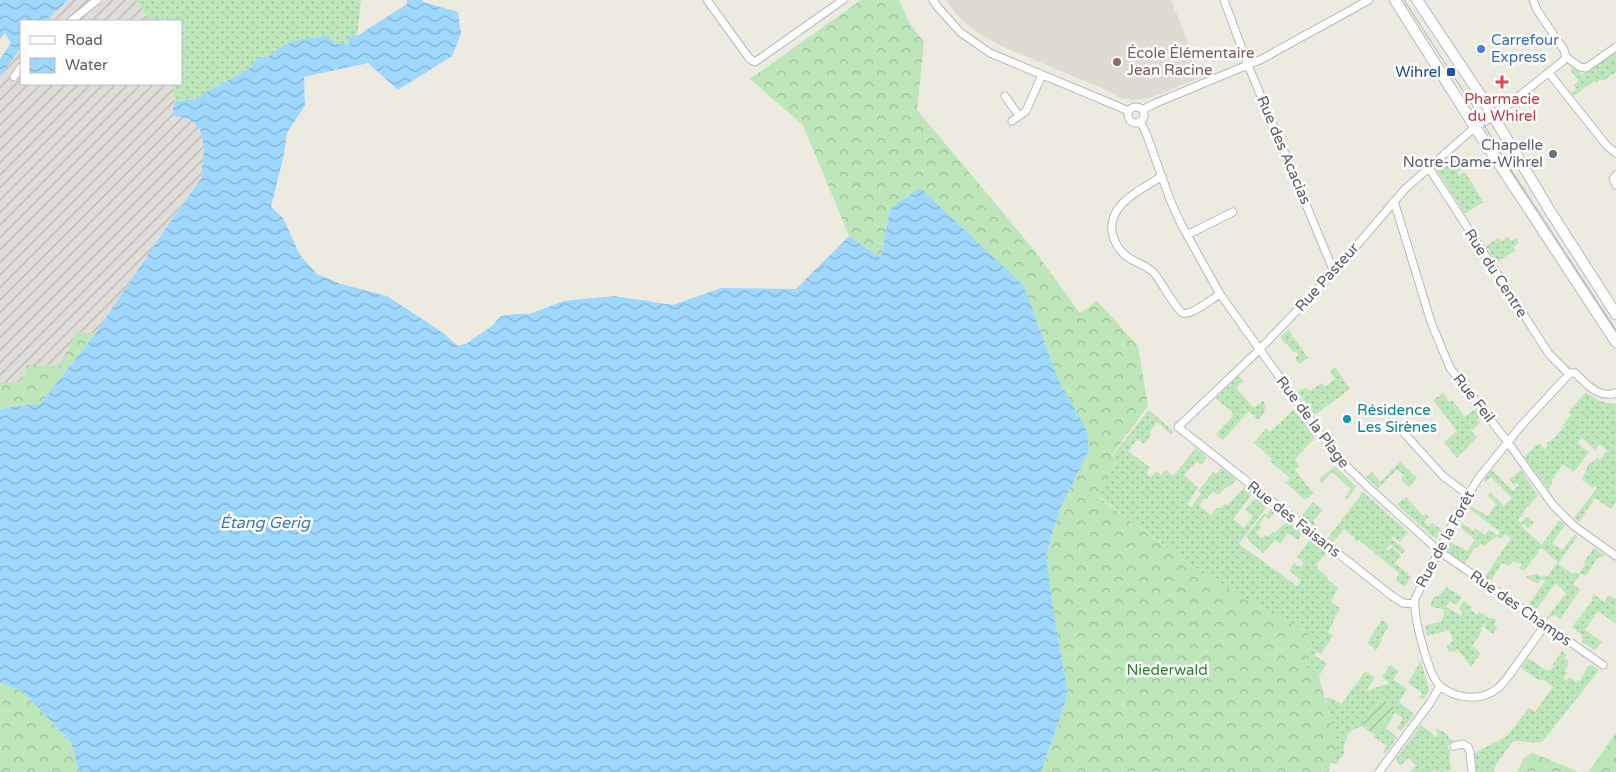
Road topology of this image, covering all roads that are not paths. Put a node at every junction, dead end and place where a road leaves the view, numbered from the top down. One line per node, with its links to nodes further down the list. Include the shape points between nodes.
1 (97, 0): 10 (street)
2 (707, 0): 3 (street, via 753,62)
3 (843, 0)
4 (933, 0): 16 (street, via 960,32 975,43 990,53)
5 (1224, 0): 13 (street, Rue des Acacias)
6 (1369, 0): 13 (street)
7 (1395, 0): 23 (main road)
8 (1417, 0): 21 (main road)
9 (1533, 0): 12 (street)
10 (72, 20)
11 (1616, 47): 12 (street, via 1586,68)
12 (1566, 57): 15 (street, Rue Pasteur)
13 (1248, 65): 19 (street); 32 (street, Rue des Acacias)
14 (20, 68): 17 (street)
15 (1549, 73): 21 (street, Rue Pasteur); 24 (street, via 1607,146)
16 (1042, 75): 18 (street, via 1026,111 1016,118); 20 (street)
17 (14, 77)
18 (1005, 96)
19 (1142, 110): 20 (street, via 1135,107); 22 (street)
20 (1129, 111): 22 (street, via 1130,121)
21 (1493, 117): 23 (street, Rue Pasteur); 34 (main road)
22 (1140, 122): 27 (street, Rue de la Plage)
23 (1475, 127): 25 (street, Rue Pasteur); 35 (main road)
24 (1616, 152)
25 (1429, 168): 29 (street, Rue Pasteur); 37 (street, Rue du Centre, via 1549,354)
26 (1616, 175): 28 (street, via 1613,178)
27 (1162, 176): 31 (street, Rue de la Plage); 33 (street, via 1118,207 1112,224 1114,240 1125,255 1152,271 1183,313 1193,311)
28 (1616, 185)
29 (1394, 201): 32 (street, Rue Pasteur); 41 (street, Rue Feil, via 1431,322 1450,368)
30 (1233, 212): 31 (street)
31 (1187, 235): 33 (street, Rue de la Plage)
32 (1334, 272): 36 (street, Rue Pasteur)
33 (1220, 294): 36 (street, Rue de la Plage)
34 (1616, 314)
35 (1616, 342)
36 (1259, 350): 39 (street, Rue Pasteur); 43 (street, Rue de la Plage, via 1336,456)
37 (1569, 374): 38 (street, via 1575,373 1599,394); 41 (street, Rue de la Forêt)
38 (1616, 393)
39 (1178, 427): 45 (street, Rue des Faisans, via 1392,596 1403,603)
40 (1403, 432): 42 (street, via 1443,476)
41 (1507, 441): 42 (street, Rue de la Forêt); 44 (street, Rue Feil, via 1559,512 1591,540)
42 (1468, 495): 43 (street, Rue de la Forêt)
43 (1439, 551): 45 (street, Rue de la Forêt); 46 (street, Rue des Champs)
44 (1616, 556)
45 (1414, 604): 48 (street, Rue de la Forêt, via 1429,665)
46 (1545, 625): 47 (street, Rue des Champs); 48 (street, via 1505,680 1492,692 1466,697)
47 (1603, 665)
48 (1440, 686): 50 (street)
49 (1454, 746): 51 (street, via 1463,744 1468,747)
50 (1379, 772)
51 (1472, 772)

